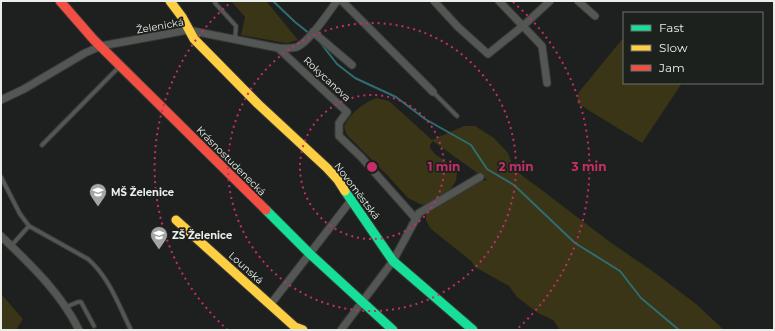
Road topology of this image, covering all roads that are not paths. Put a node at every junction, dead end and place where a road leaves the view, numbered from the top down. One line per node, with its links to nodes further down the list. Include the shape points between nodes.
1 (60, 1): 15 (street, Krásnostudenecká)
2 (170, 1): 12 (street, Novoměstská)
3 (216, 1): 14 (lane, via 236,26)
4 (337, 1): 13 (street, Želenická)
5 (342, 1): 20 (street)
6 (434, 1): 11 (street, via 488,54)
7 (499, 1): 11 (street)
8 (550, 1): 11 (street)
9 (578, 1): 10 (street)
10 (595, 16)
11 (524, 26): 19 (street, via 542,46)
12 (188, 30): 14 (street, Želenická); 15 (street, Želenická); 26 (street, Novoměstská, via 258,104 327,168)
13 (311, 34): 16 (street, Želenická, via 298,46); 17 (street)
14 (235, 39): 16 (street, Želenická)
15 (101, 46): 18 (street, Krásnostudenecká); 21 (street, Želenická)
16 (278, 48): 27 (street, Rokycanova, via 347,112 339,123 339,136)
17 (352, 64)
18 (120, 66): 23 (lane); 32 (street, Krásnostudenecká)
19 (547, 83)
20 (433, 92): 22 (lane)
21 (1, 100)
22 (457, 116)
23 (42, 145)
24 (1, 177): 29 (lane)
25 (480, 177): 27 (street, via 419,213)
26 (352, 199): 32 (street); 33 (street, Novoměstská)
27 (416, 219): 33 (street)
28 (176, 220): 35 (street, Lounská)
29 (29, 226): 31 (lane); 39 (lane, via 96,266 104,276)
30 (1, 236): 31 (street)
31 (11, 246): 36 (street, via 50,285)
32 (310, 254): 34 (street, Krásnostudenecká); 35 (street)
33 (393, 261): 34 (street); 43 (street, Novoměstská)
34 (362, 302): 41 (street); 42 (street, Krásnostudenecká)
35 (270, 305): 40 (street, Lounská, via 295,327)
36 (66, 307): 37 (lane, via 81,302); 38 (street)
37 (94, 326)
38 (79, 330)
39 (131, 330)
40 (303, 330)
41 (341, 330)
42 (393, 330)
43 (473, 330)

